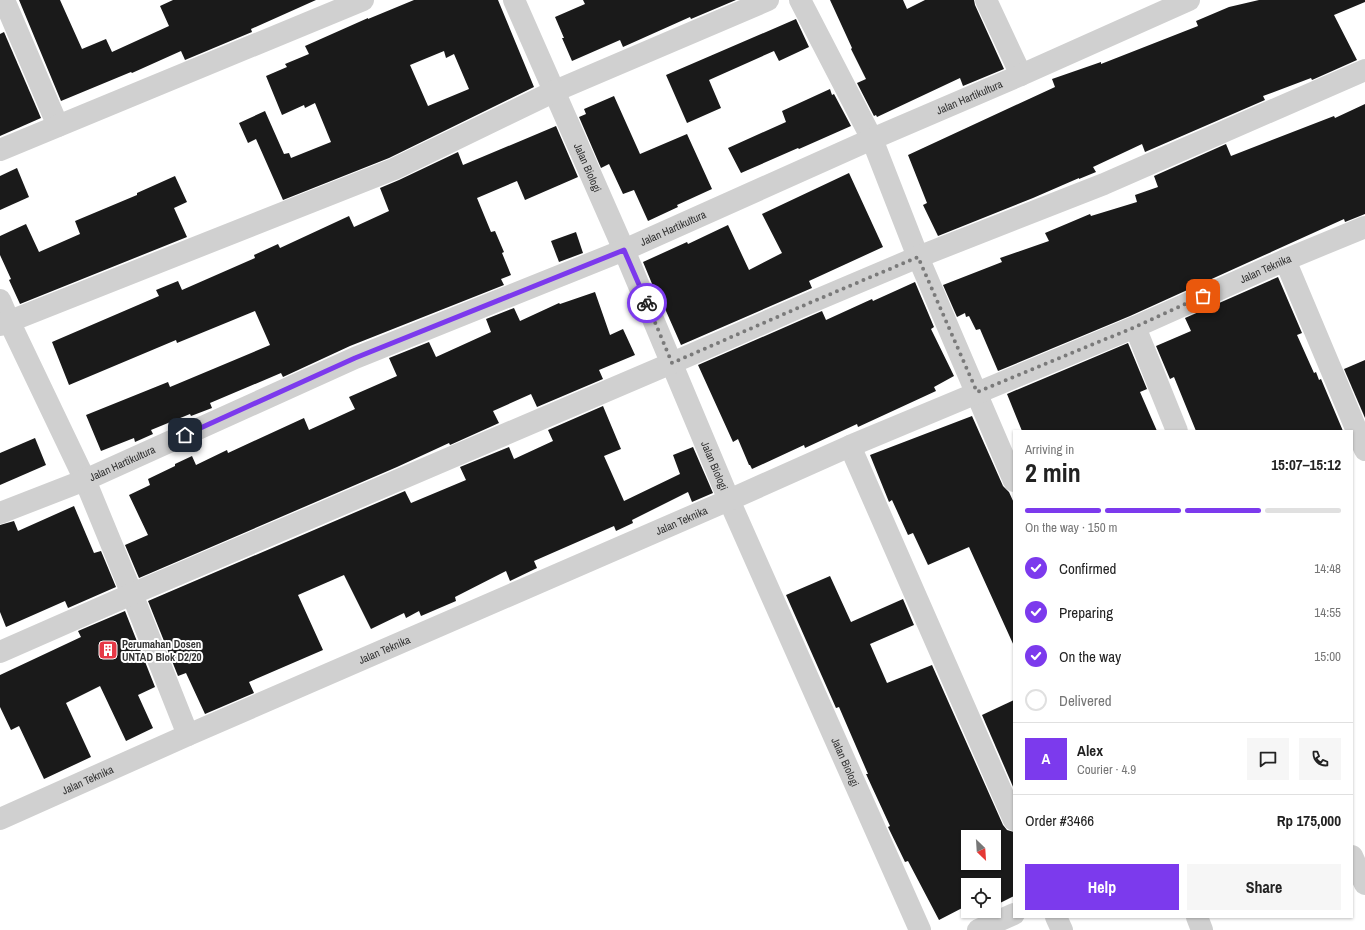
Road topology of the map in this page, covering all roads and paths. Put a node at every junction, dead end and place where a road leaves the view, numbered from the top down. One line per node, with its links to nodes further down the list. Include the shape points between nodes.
1 (4, 0): 11 (street)
2 (514, 0): 10 (street, Jalan Biologi)
3 (768, 0): 10 (street)
4 (800, 0): 12 (street)
5 (986, 0): 9 (street)
6 (360, 1): 11 (street)
7 (1185, 1): 9 (street, Jalan Hartikultura)
8 (1365, 70): 16 (street, via 1104,184)
9 (1021, 75): 12 (street, Jalan Hartikultura)
10 (555, 92): 15 (street, Jalan Biologi); 19 (street, via 394,169)
11 (58, 126): 13 (street)
12 (872, 139): 15 (street, Jalan Hartikultura); 16 (street)
13 (0, 150)
14 (1365, 227): 17 (street, Jalan Teknika)
15 (624, 250): 21 (street, Jalan Biologi); 27 (street, Jalan Hartikultura, via 355,358)
16 (918, 257): 21 (street); 22 (street)
17 (1285, 260): 20 (street, Jalan Teknika); 25 (street)
18 (0, 300): 19 (street)
19 (4, 323): 27 (street)
20 (1135, 327): 22 (street, Jalan Teknika); 23 (street)
21 (672, 363): 28 (street, Jalan Biologi); 30 (street)
22 (977, 392): 24 (street, Jalan Teknika); 26 (street)
23 (1177, 430)
24 (850, 446): 28 (street, Jalan Teknika); 33 (street)
25 (1365, 450)
26 (1013, 479)
27 (85, 480): 29 (street, Jalan Hartikultura); 30 (street)
28 (730, 500): 32 (street, Jalan Teknika); 40 (street, Jalan Biologi)
29 (0, 513)
30 (132, 594): 31 (street); 32 (street)
31 (0, 652)
32 (188, 735): 34 (street, Jalan Teknika)
33 (1013, 818)
34 (0, 819)
35 (1353, 858): 36 (street)
36 (1365, 884)
37 (1013, 914): 41 (street)
38 (1056, 918): 42 (street)
39 (1197, 918): 43 (street)
40 (920, 930)
41 (978, 930)
42 (1062, 930)
43 (1202, 930)

